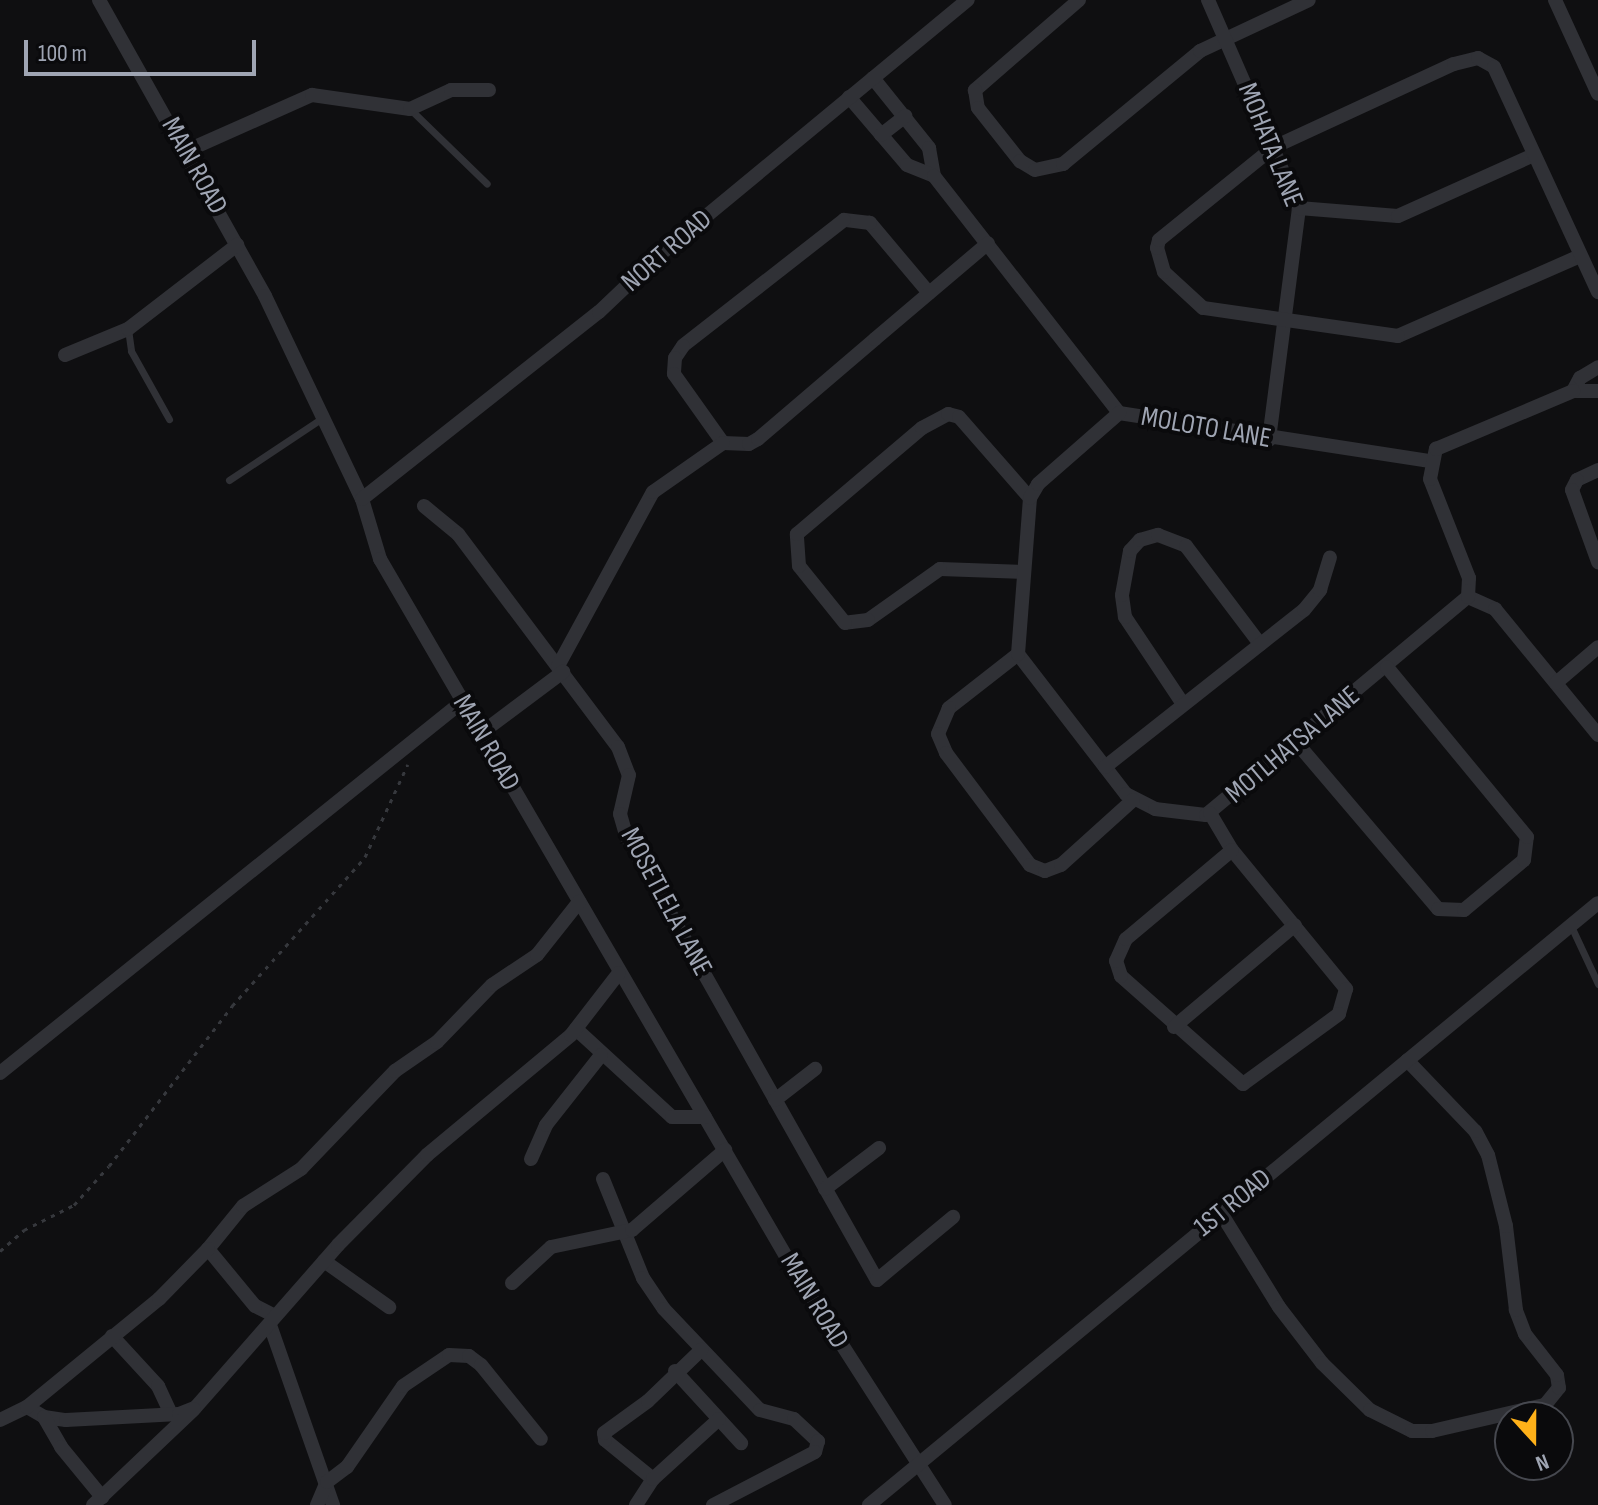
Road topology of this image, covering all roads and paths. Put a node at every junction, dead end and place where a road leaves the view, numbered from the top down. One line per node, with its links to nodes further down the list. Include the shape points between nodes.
1 (99, 0): 16 (street, MAIN ROAD)
2 (968, 0): 8 (street, NORT ROAD)
3 (1079, 0): 7 (street, via 975,90 978,108 1020,161 1035,170 1063,164 1200,51)
4 (1208, 0): 7 (street, MOHATA LANE)
5 (1309, 0): 7 (street)
6 (1555, 0): 10 (street)
7 (1225, 37): 15 (street, MOHATA LANE)
8 (873, 78): 11 (street, NORT ROAD); 13 (street)
9 (489, 90): 12 (street, via 451,90)
10 (1598, 94)
11 (849, 97): 14 (street); 41 (street, NORT ROAD, via 599,312)
12 (410, 109): 16 (street, via 312,95); 19 (lane)
13 (905, 116): 14 (street); 18 (street, via 933,154)
14 (881, 135): 18 (street, via 907,165)
15 (1274, 147): 17 (street, via 1454,64 1478,58 1494,67); 20 (street, MOHATA LANE); 26 (street, via 1159,240 1158,261 1190,301 1203,308)
16 (186, 151): 22 (street, MAIN ROAD)
17 (1534, 155): 20 (street, via 1398,216); 23 (street)
18 (934, 176): 21 (street, MOLOTO LANE)
19 (487, 184)
20 (1299, 208): 26 (street, MOHATA LANE)
21 (988, 243): 25 (street); 32 (street, MOLOTO LANE)
22 (237, 245): 27 (street); 33 (street, MAIN ROAD)
23 (1580, 256): 24 (street); 26 (street, via 1413,333 1381,336)
24 (1598, 292)
25 (929, 293): 36 (street, via 758,439 739,448); 36 (street, via 870,223 852,218 834,224 683,346 675,358 677,382)
26 (1287, 321): 35 (street, MOHATA LANE)
27 (128, 329): 28 (street); 34 (lane, via 131,351)
28 (65, 355)
29 (1598, 367): 30 (street, via 1580,378)
30 (1573, 391): 31 (street); 37 (street, via 1442,444)
31 (1598, 391)
32 (1119, 413): 35 (street, MOLOTO LANE); 40 (street, via 1038,484)
33 (325, 417): 39 (lane); 41 (street, MAIN ROAD)
34 (169, 419)
35 (1269, 440): 37 (street, MOLOTO LANE)
36 (723, 443): 51 (street, via 653,492)
37 (1430, 461): 46 (street, via 1430,479 1469,578)
38 (1598, 470): 44 (street, via 1577,480 1572,490)
39 (229, 480)
40 (1030, 498): 45 (street); 45 (street, via 959,417 948,414 922,428 797,534 799,566 845,623 868,620 940,569)
41 (362, 499): 53 (street, MAIN ROAD, via 380,559)
42 (424, 506): 51 (street, MOSETLELA LANE, via 458,534)
43 (1330, 557): 47 (street, via 1320,590 1304,610)
44 (1598, 562)
45 (1023, 572): 49 (street)
46 (1468, 597): 50 (street, MOTLHATSA LANE); 52 (street, via 1495,609)
47 (1260, 644): 54 (street); 54 (street, via 1186,546 1158,535 1140,540 1130,551 1122,595 1125,617)
48 (1598, 647): 52 (street)
49 (1018, 654): 59 (street, MOTLHATSA LANE); 60 (street, via 949,708 938,734 946,753 1030,865 1045,871 1061,865)
50 (1387, 667): 58 (street, MOTLHATSA LANE); 58 (street, via 1527,837 1524,860 1464,910 1438,909)
51 (560, 669): 55 (street); 75 (street, MOSETLELA LANE, via 626,761 621,826)
52 (1556, 683): 56 (street)
53 (463, 701): 55 (street, MAIN ROAD); 57 (street)
54 (1183, 704): 59 (street)
55 (480, 734): 63 (street, MAIN ROAD)
56 (1598, 735)
57 (418, 737): 74 (street); 86 (path, via 365,857 232,1006 74,1205 24,1230)
58 (1296, 742): 61 (street, MOTLHATSA LANE)
59 (1105, 767): 60 (street, MOTLHATSA LANE)
60 (1133, 800): 61 (street, MOTLHATSA LANE, via 1172,814)
61 (1210, 813): 62 (street)
62 (1232, 850): 65 (street); 69 (street, via 1116,953 1121,976)
63 (579, 902): 67 (street, MAIN ROAD); 85 (street, via 537,955 492,985 437,1042 395,1071 301,1169 243,1206)
64 (1598, 903): 66 (street, 1ST ROAD)
65 (1295, 925): 69 (street); 69 (street, via 1344,982 1346,1003 1339,1014 1243,1084)
66 (1571, 926): 68 (lane); 72 (street, 1ST ROAD)
67 (619, 973): 70 (street); 76 (street, MAIN ROAD)
68 (1598, 984)
69 (1174, 1027)
70 (576, 1029): 71 (street); 87 (street, via 427,1155)
71 (601, 1055): 76 (street, via 672,1117); 79 (street, via 546,1125)
72 (1407, 1060): 82 (street, 1ST ROAD); 82 (street, via 1475,1131 1488,1155 1506,1226 1516,1310 1525,1334 1557,1375 1559,1388 1545,1405 1432,1431 1412,1431 1370,1410 1296,1329)
73 (815, 1069): 75 (street)
74 (0, 1073)
75 (775, 1100): 81 (street, MOSETLELA LANE)
76 (705, 1117): 78 (street, MAIN ROAD)
77 (879, 1148): 81 (street)
78 (725, 1150): 84 (street, via 646,1221); 102 (street, MAIN ROAD, via 827,1325)
79 (531, 1159)
80 (603, 1179): 84 (street)
81 (825, 1189): 83 (street, MOSETLELA LANE, via 877,1280)
82 (1221, 1213): 102 (street, 1ST ROAD)
83 (953, 1217)
84 (623, 1232): 88 (street, via 551,1247); 92 (street, via 650,1289)
85 (208, 1249): 90 (street); 91 (street, via 179,1282)
86 (0, 1251)
87 (324, 1261): 89 (street); 90 (street)
88 (512, 1283)
89 (389, 1307)
90 (272, 1321): 95 (street); 104 (street, via 307,1439)
91 (112, 1336): 94 (street); 96 (street, via 160,1390)
92 (701, 1350): 93 (street); 109 (street, via 760,1410 794,1419 819,1447)
93 (675, 1371): 98 (street); 103 (street, via 648,1401 604,1433 605,1440)
94 (27, 1407): 97 (street); 99 (street)
95 (195, 1408): 96 (street); 105 (street)
96 (171, 1414): 97 (street)
97 (44, 1417): 105 (street)
98 (719, 1419): 101 (street); 103 (street)
99 (0, 1420)
100 (541, 1439): 104 (street, via 481,1365 469,1356 449,1355 403,1386 356,1455)
101 (741, 1443)
102 (916, 1463): 110 (street, 1ST ROAD); 111 (street, MAIN ROAD)
103 (653, 1479): 108 (street)
104 (327, 1482): 106 (street); 107 (street)
105 (98, 1501)
106 (317, 1505)
107 (333, 1505)
108 (636, 1505)
109 (713, 1505)
110 (869, 1505)
111 (945, 1505)

